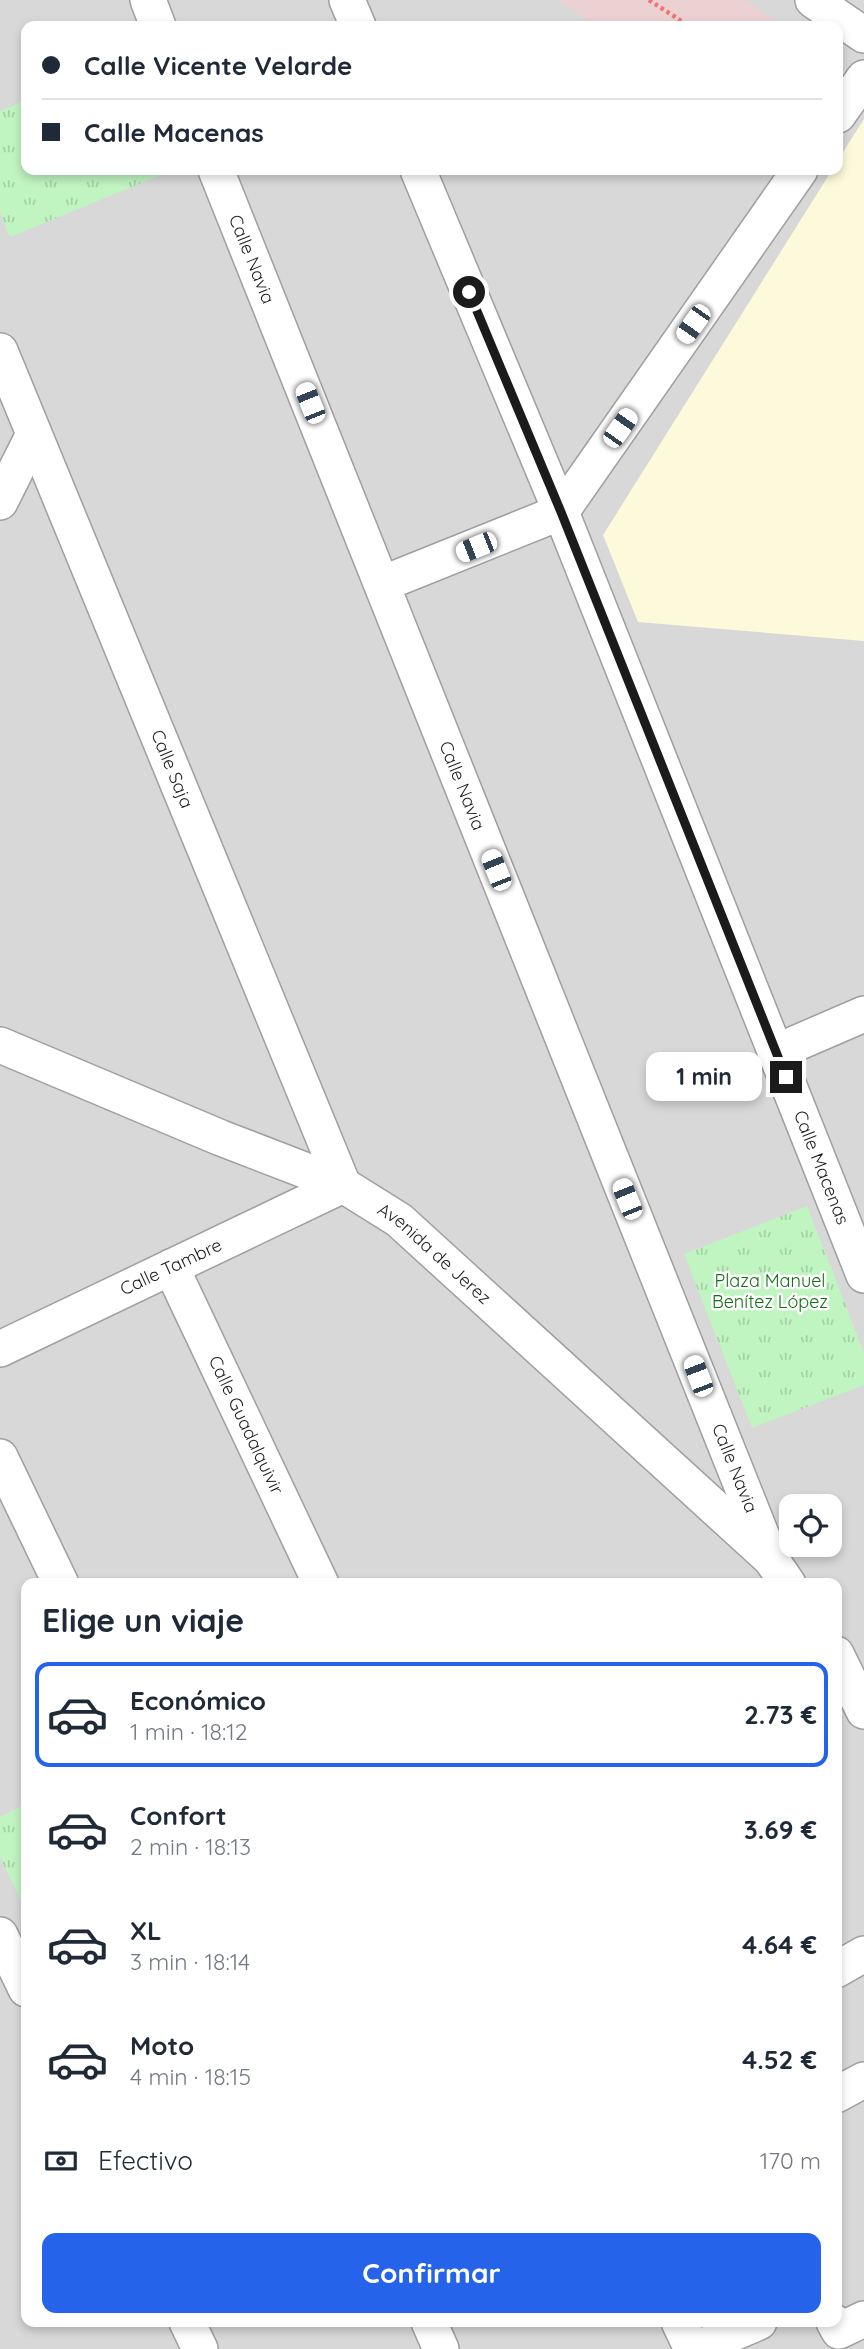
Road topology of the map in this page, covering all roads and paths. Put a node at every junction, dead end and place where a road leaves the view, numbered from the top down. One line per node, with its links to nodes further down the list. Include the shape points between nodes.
1 (148, 0): 5 (street)
2 (347, 0): 6 (street)
3 (649, 0): 7 (path)
4 (813, 0): 8 (street)
5 (156, 21)
6 (356, 21)
7 (681, 21)
8 (864, 35)
9 (864, 78): 10 (street)
10 (843, 108)
11 (218, 175): 18 (street, Calle Navia)
12 (420, 175): 17 (street, Calle Macenas)
13 (797, 175): 17 (street)
14 (0, 351): 15 (street, Calle Saja)
15 (34, 434): 16 (street); 22 (street, Calle Saja)
16 (0, 502)
17 (561, 512): 18 (street); 21 (street, Calle Macenas)
18 (383, 584): 27 (street, Calle Navia)
19 (864, 1014): 21 (street)
20 (0, 1045): 22 (street, Avenida de Jerez)
21 (776, 1052): 24 (street, Calle Macenas)
22 (343, 1185): 23 (street, Calle Tambre); 27 (street, Avenida de Jerez, via 399,1220)
23 (171, 1267): 25 (street, Calle Tambre); 29 (street, Calle Guadalquivir)
24 (864, 1275)
25 (0, 1349)
26 (0, 1457): 28 (street)
27 (780, 1571)
28 (58, 1578)
29 (318, 1578)
30 (842, 1659): 32 (street)
31 (842, 1665): 33 (street)
32 (864, 1681)
33 (864, 1711)
34 (0, 1935): 37 (street)
35 (864, 1954): 36 (street)
36 (842, 1967)
37 (21, 1979)
38 (864, 2080): 39 (street)
39 (842, 2092)
40 (864, 2319): 45 (street, via 839,2331)
41 (189, 2327): 46 (street)
42 (431, 2327): 47 (street)
43 (682, 2327): 48 (street)
44 (747, 2327): 48 (street)
45 (837, 2327)
46 (200, 2349)
47 (441, 2349)
48 (694, 2349)

